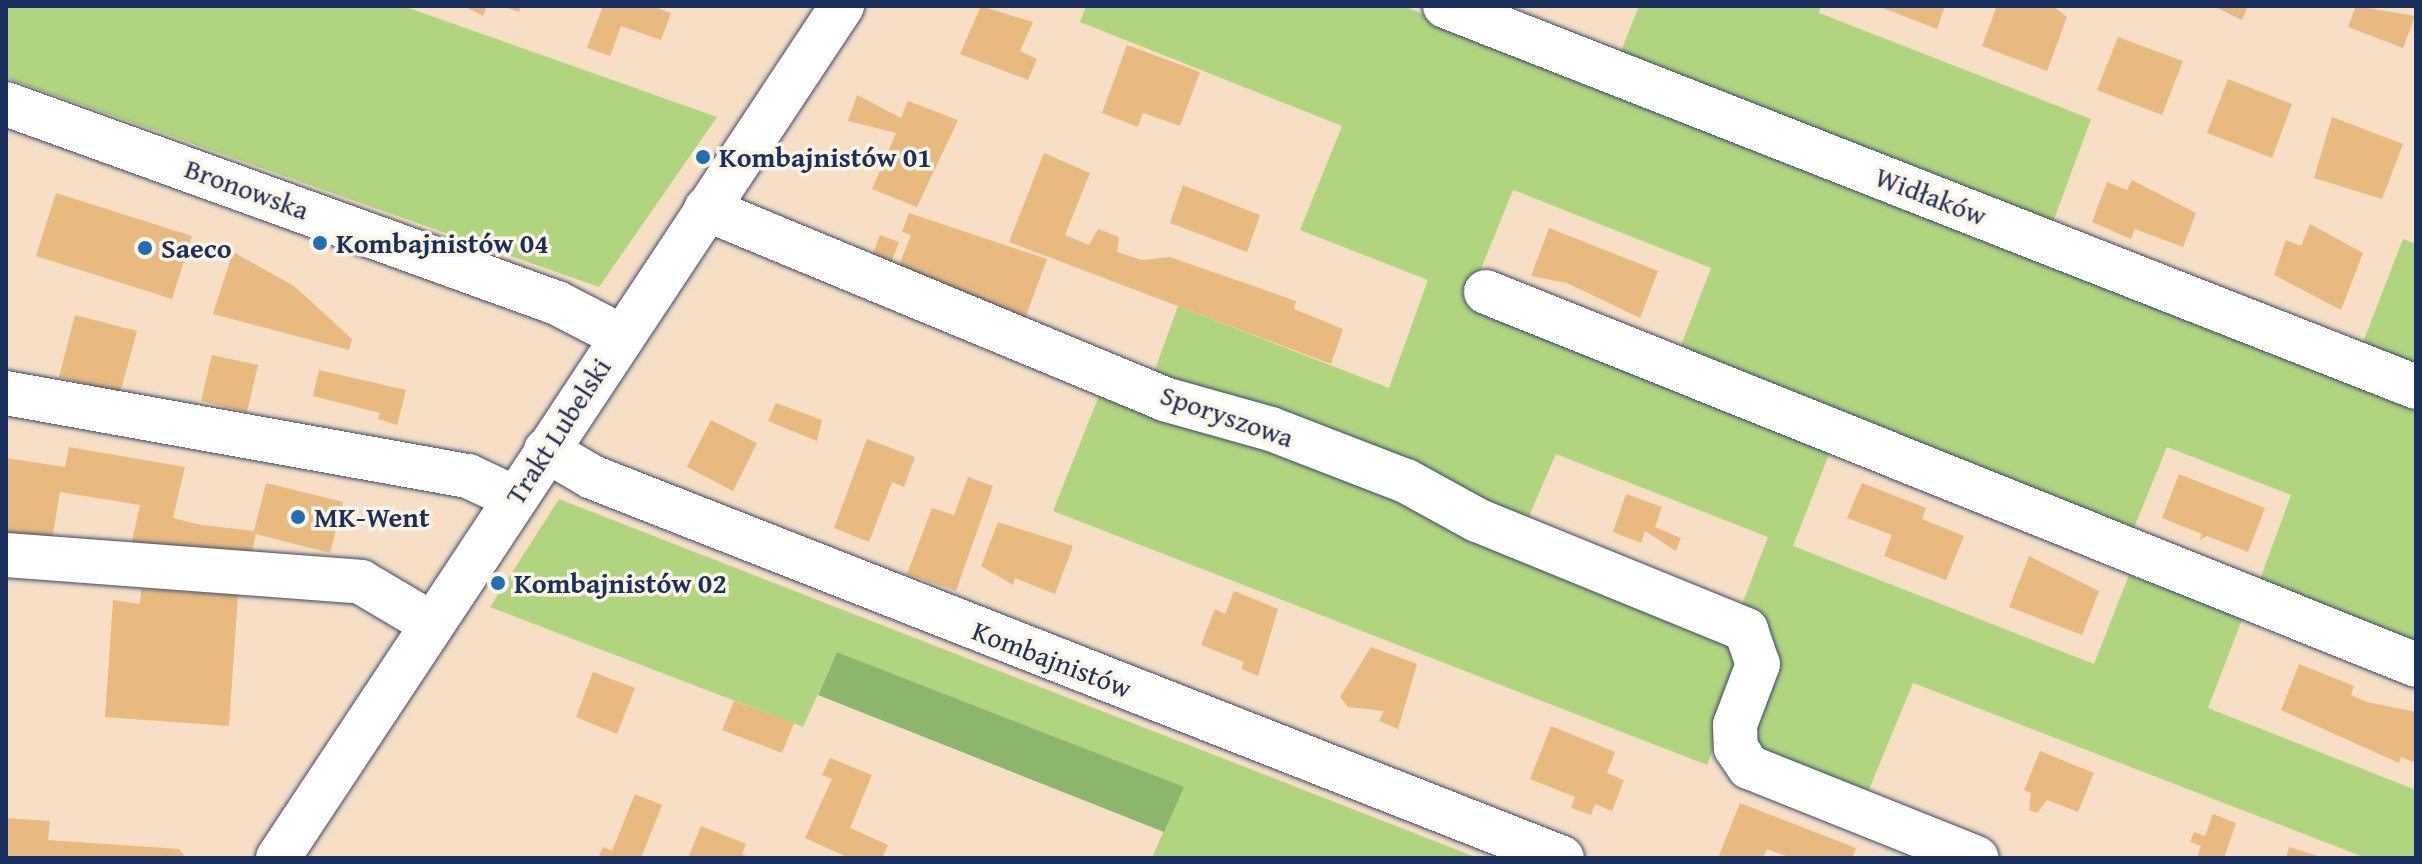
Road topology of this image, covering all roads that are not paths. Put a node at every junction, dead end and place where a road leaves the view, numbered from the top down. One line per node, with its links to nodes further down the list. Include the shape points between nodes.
1 (842, 6): 4 (street, Trakt Lubelski)
2 (1445, 6): 7 (street, Widłaków)
3 (6, 104): 6 (street, Bronowska, via 557,303)
4 (706, 209): 6 (street, Trakt Lubelski); 16 (street, Sporyszowa, via 1164,399 1271,429 1406,481 1477,520 1746,630 1758,664 1735,725 1736,748 1749,767)
5 (1486, 292): 13 (street)
6 (619, 335): 9 (street, Trakt Lubelski)
7 (2416, 387)
8 (6, 393): 10 (street, via 468,476)
9 (546, 450): 10 (street, Trakt Lubelski); 15 (street, Kombajnistów, via 621,489)
10 (515, 498): 12 (street, Trakt Lubelski)
11 (6, 555): 12 (street, via 361,582)
12 (432, 624): 14 (street, Trakt Lubelski)
13 (2416, 665)
14 (280, 857)
15 (1562, 858)
16 (1976, 858)

